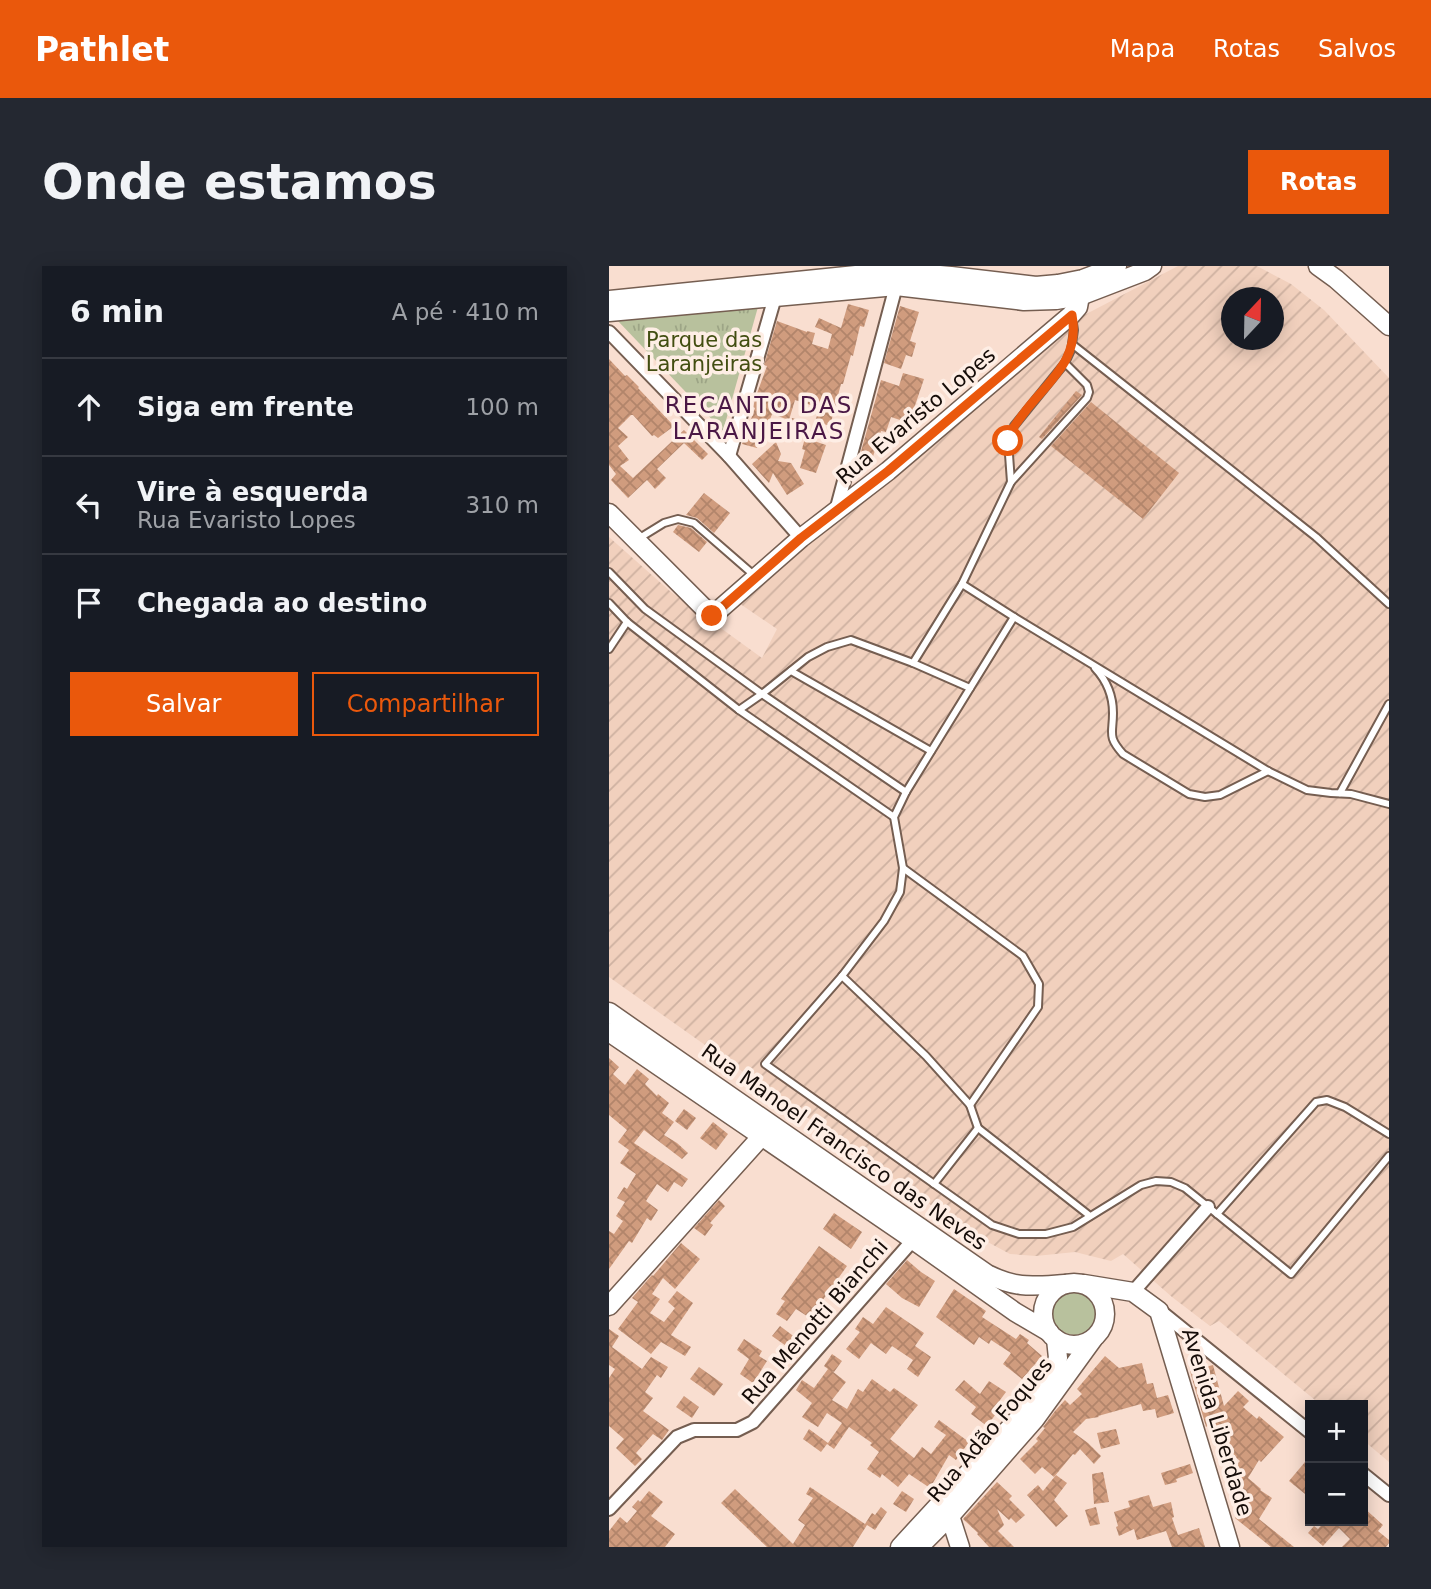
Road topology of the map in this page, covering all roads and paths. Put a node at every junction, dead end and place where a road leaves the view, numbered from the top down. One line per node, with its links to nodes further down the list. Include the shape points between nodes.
1 (1117, 266): 7 (main road)
2 (1152, 266): 7 (main road)
3 (1318, 266): 13 (main road)
4 (1338, 266): 11 (main road)
5 (951, 271): 7 (main road, via 1035,286); 9 (main road, via 895,271)
6 (896, 286): 7 (main road, via 1024,301 1056,300); 8 (main road); 19 (street)
7 (1081, 287): 12 (main road, Rua Evaristo Lopes)
8 (775, 297): 10 (main road); 17 (street)
9 (609, 300)
10 (609, 312)
11 (1389, 312)
12 (1072, 315): 15 (lane); 19 (main road, Rua Evaristo Lopes)
13 (1389, 326)
14 (609, 332): 17 (street)
15 (1072, 344): 16 (lane); 27 (lane, via 1316,537)
16 (1065, 363): 18 (lane, via 1010,433); 18 (lane, via 1087,385 1087,398)
17 (729, 456): 21 (street)
18 (1011, 482): 25 (lane)
19 (837, 511): 21 (main road, Rua Evaristo Lopes)
20 (609, 513): 22 (main road)
21 (801, 538): 24 (main road, Rua Evaristo Lopes)
22 (636, 540): 24 (lane, via 664,523 678,519 694,523); 24 (main road, Rua Evaristo Lopes, via 712,616)
23 (609, 572): 35 (lane, via 645,609)
24 (757, 578)
25 (962, 584): 28 (lane); 32 (lane)
26 (609, 603): 29 (lane)
27 (1389, 604)
28 (1014, 617): 31 (lane); 34 (lane)
29 (627, 622): 30 (lane); 37 (lane)
30 (609, 649)
31 (1089, 662): 39 (lane); 39 (lane, via 1111,695 1112,737 1122,754 1189,794 1205,797 1220,795)
32 (913, 663): 33 (lane, via 851,640 827,647); 34 (lane)
33 (791, 671): 35 (lane); 38 (lane)
34 (970, 688): 38 (lane)
35 (762, 694): 37 (lane); 40 (lane)
36 (1389, 704): 41 (lane)
37 (739, 710): 43 (lane)
38 (932, 751): 40 (lane)
39 (1268, 771): 41 (lane, via 1307,790)
40 (906, 792): 43 (lane)
41 (1340, 793): 42 (lane)
42 (1389, 804)
43 (894, 817): 44 (lane)
44 (903, 868): 45 (lane, via 900,892 884,921); 48 (lane, via 1023,956 1039,984 1038,1007)
45 (842, 976): 48 (lane, via 926,1056); 53 (lane, via 765,1064)
46 (609, 1012): 57 (main road, Rua Manoel Francisco das Neves, via 987,1274 1006,1283)
47 (609, 1032): 51 (main road, Rua Manoel Francisco das Neves)
48 (969, 1105): 49 (lane)
49 (978, 1128): 53 (lane); 55 (lane)
50 (1389, 1134): 54 (lane, via 1345,1107 1327,1100 1316,1102)
51 (761, 1137): 56 (main road, Rua Manoel Francisco das Neves); 60 (main road)
52 (1389, 1156): 54 (lane, via 1291,1273)
53 (934, 1184): 55 (lane, via 992,1225 1019,1234 1046,1234 1073,1227)
54 (1213, 1210): 55 (lane, via 1185,1188 1156,1181); 59 (street)
55 (1090, 1216)
56 (913, 1240): 62 (main road, Rua Manoel Francisco das Neves); 67 (street, Rua Menotti Bianchi, via 753,1422 737,1430 694,1430 677,1437)
57 (1065, 1284): 58 (main road); 62 (main road, via 1044,1304 1044,1323)
58 (1084, 1284): 59 (main road); 63 (main road, via 1094,1289 1104,1304 1104,1324)
59 (1133, 1292): 61 (main road); 63 (main road, Rua Adão Foques)
60 (609, 1306)
61 (1160, 1311): 64 (street); 72 (main road, Avenida Liberdade)
62 (1052, 1335): 63 (main road, via 1074,1345); 69 (main road, Rua Adão Foques, via 1058,1358 1051,1378)
63 (1096, 1336): 68 (main road, Rua Adão Foques, via 1035,1419)
64 (1305, 1428)
65 (1368, 1478): 66 (street)
66 (1389, 1494)
67 (609, 1509)
68 (950, 1516): 70 (main road, Rua Adão Foques); 71 (main road)
69 (900, 1547)
70 (919, 1547)
71 (960, 1547)
72 (1230, 1547)

